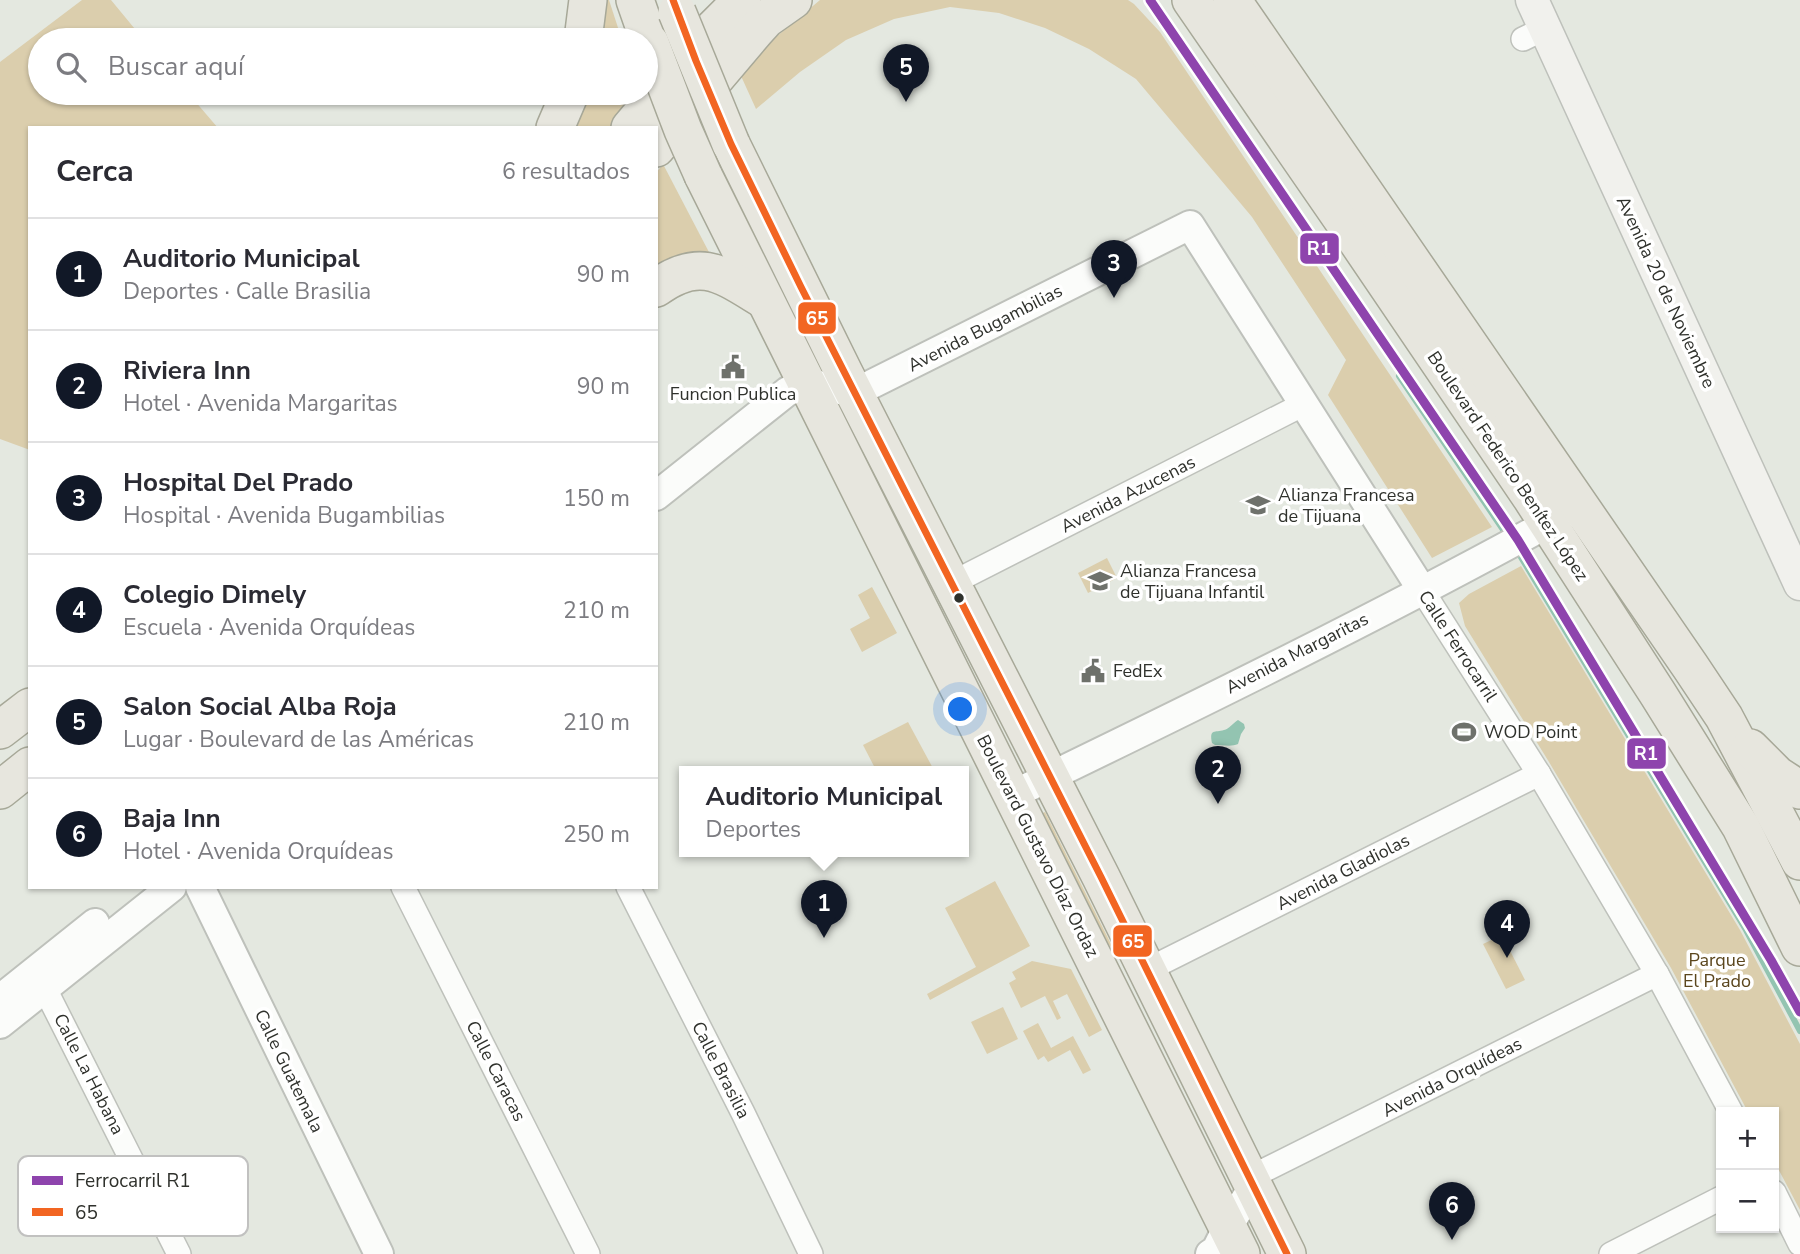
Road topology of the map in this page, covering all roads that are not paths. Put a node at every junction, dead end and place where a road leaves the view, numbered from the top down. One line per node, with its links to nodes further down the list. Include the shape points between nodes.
1 (588, 0): 9 (main road)
2 (635, 0): 10 (main road, Boulevard Gustavo Díaz Ordaz, bridge)
3 (741, 0): 12 (main road)
4 (793, 0): 17 (main road, via 766,19)
5 (1232, 0): 25 (main road, Boulevard Federico Benítez López)
6 (1532, 0): 28 (main road, Avenida 20 de Noviembre, via 1534,33)
7 (1187, 2): 26 (main road, Boulevard Federico Benítez López, via 1351,232)
8 (675, 6): 22 (main road, bridge, via 731,144)
9 (584, 28)
10 (644, 28)
11 (658, 66): 20 (main road, Boulevard Gustavo Díaz Ordaz, bridge, via 702,175)
12 (658, 95)
13 (565, 105): 15 (main road)
14 (649, 105): 16 (main road)
15 (556, 126)
16 (632, 126)
17 (658, 146)
18 (1190, 225): 22 (street, Avenida Bugambilias); 23 (street, Calle Ferrocarril)
19 (658, 287): 20 (main road, via 695,270 718,274)
20 (764, 299): 21 (main road, Boulevard Gustavo Díaz Ordaz)
21 (805, 382): 22 (street); 24 (street); 38 (main road, Boulevard Gustavo Díaz Ordaz)
22 (854, 393): 27 (main road)
23 (1304, 404): 27 (street, Avenida Azucenas); 29 (street, Calle Ferrocarril)
24 (658, 494)
25 (1580, 506): 26 (street, Avenida Margaritas); 31 (main road, Boulevard Federico Benítez López)
26 (1548, 523): 29 (street, Avenida Margaritas); 39 (main road, Boulevard Federico Benítez López, via 1741,827 1763,856)
27 (953, 583): 35 (main road)
28 (1800, 584)
29 (1422, 590): 34 (street, Calle Ferrocarril); 35 (street, Avenida Margaritas)
30 (28, 709): 32 (main road)
31 (1724, 718): 37 (main road, via 1777,775); 39 (main road, Boulevard Federico Benítez López)
32 (0, 730)
33 (28, 768): 36 (main road)
34 (1539, 774): 46 (street, Avenida Gladiolas); 47 (street, Calle Ferrocarril)
35 (1050, 777): 38 (street, Avenida Margaritas); 46 (main road)
36 (0, 790)
37 (1800, 790)
38 (1012, 795): 58 (main road, Boulevard Gustavo Díaz Ordaz)
39 (1791, 867): 45 (main road, Boulevard Federico Benítez López)
40 (139, 889): 48 (street)
41 (169, 889): 48 (street)
42 (201, 889): 60 (street, Calle Guatemala)
43 (404, 889): 61 (street, Calle Caracas)
44 (629, 889): 62 (street, Calle Brasilia)
45 (1800, 947)
46 (1147, 971): 53 (main road)
47 (1657, 974): 51 (street, Calle Ferrocarril); 53 (street, Avenida Orquídeas, via 1263,1171)
48 (41, 979): 49 (street); 50 (street); 52 (street, Calle La Habana)
49 (0, 999)
50 (0, 1024)
51 (1728, 1107)
52 (130, 1156)
53 (1254, 1186): 58 (street); 63 (main road)
54 (1716, 1201): 64 (street)
55 (1779, 1202): 57 (street)
56 (170, 1236): 59 (street, Calle La Habana)
57 (1800, 1244)
58 (1227, 1245)
59 (179, 1254)
60 (379, 1254)
61 (588, 1254)
62 (811, 1254)
63 (1287, 1254)
64 (1611, 1254)

